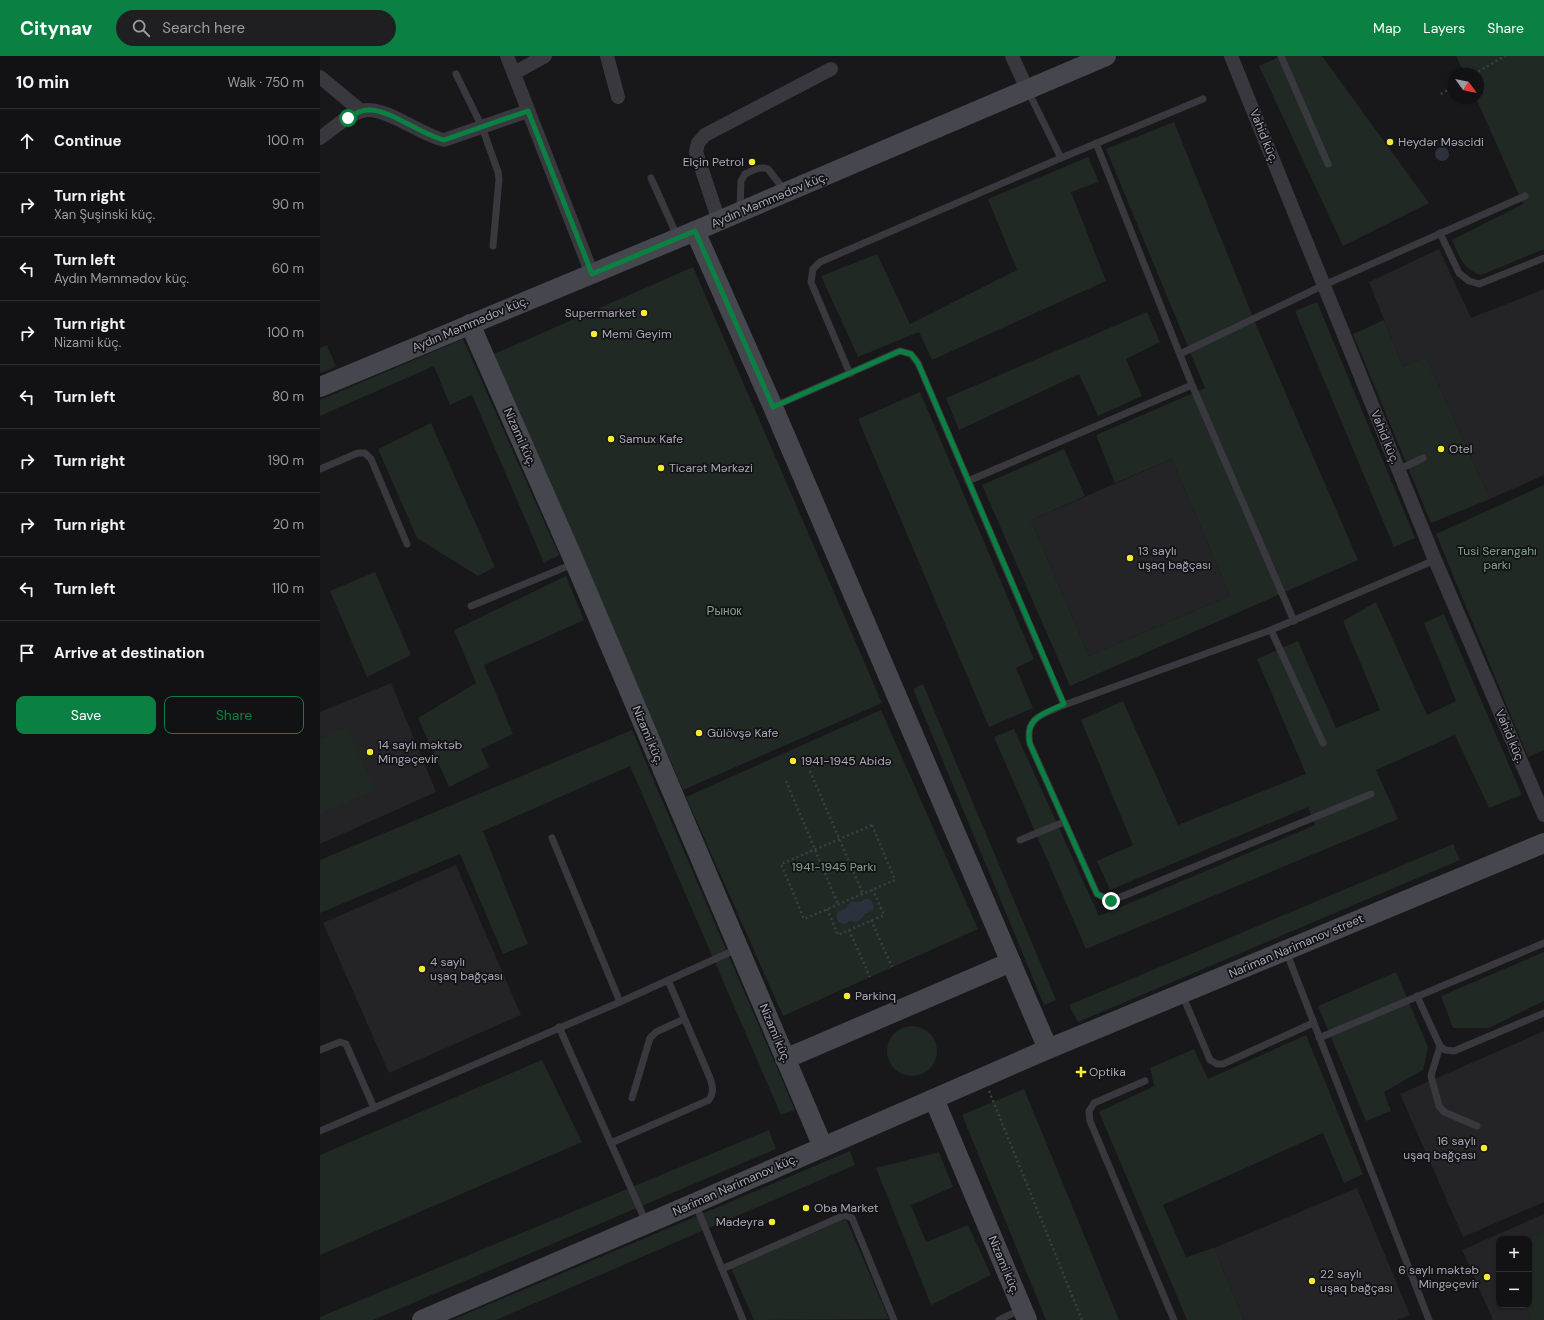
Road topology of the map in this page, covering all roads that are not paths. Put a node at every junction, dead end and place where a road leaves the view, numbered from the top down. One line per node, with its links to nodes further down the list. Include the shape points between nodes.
1 (507, 56): 9 (street)
2 (545, 56): 9 (street)
3 (607, 56): 13 (street)
4 (1012, 56): 12 (street)
5 (1106, 56): 12 (street, Aydın Məmmədov küç.)
6 (1231, 56): 32 (street, Vahid küç.)
7 (1281, 56): 21 (lane)
8 (831, 70): 26 (street, via 705,135 698,143 696,152)
9 (514, 73): 16 (street)
10 (456, 74): 17 (lane)
11 (320, 77): 15 (street)
12 (1027, 89): 20 (lane); 23 (street, Aydın Məmmədov küç.)
13 (618, 97)
14 (1203, 99): 19 (lane)
15 (361, 111): 17 (street, via 370,109 382,112 434,138 444,140); 18 (street)
16 (528, 111): 17 (street); 31 (street)
17 (482, 127): 29 (lane, via 499,179)
18 (320, 138)
19 (1096, 144): 20 (lane); 34 (lane)
20 (1061, 158): 35 (lane, via 820,262 813,269 811,282)
21 (1328, 164)
22 (651, 178): 28 (lane)
23 (786, 192): 25 (street, Aydın Məmmədov küç.); 25 (lane, via 768,168 760,168 745,174 742,181)
24 (1525, 196): 27 (lane)
25 (740, 212): 26 (street, Aydın Məmmədov küç.)
26 (719, 221): 28 (street, Aydın Məmmədov küç.)
27 (1440, 233): 30 (lane, via 1460,273 1469,281 1479,284); 32 (lane)
28 (687, 235): 31 (street, Aydın Məmmədov küç.); 38 (street)
29 (494, 246)
30 (1544, 258)
31 (592, 274): 33 (street, Aydın Məmmədov küç.)
32 (1324, 285): 34 (lane); 41 (street, Vahid küç.)
33 (470, 324): 37 (street, Aydın Məmmədov küç.); 45 (street, Nizami küç.)
34 (1180, 354): 36 (lane)
35 (850, 374): 38 (lane); 42 (lane, via 900,351 911,354 918,363)
36 (1192, 385): 42 (lane); 47 (lane)
37 (320, 387)
38 (773, 407): 60 (street)
39 (1424, 458): 41 (lane)
40 (320, 469): 43 (lane, via 358,453 365,453 371,459)
41 (1398, 470): 44 (street, Vahid küç.)
42 (968, 481): 49 (lane)
43 (407, 544)
44 (1434, 560): 47 (lane); 52 (street, Vahid küç.)
45 (575, 563): 46 (lane); 58 (street, Nizami küç.)
46 (471, 606)
47 (1294, 620): 48 (lane)
48 (1270, 630): 49 (lane); 50 (lane)
49 (1064, 704): 53 (lane, via 1037,717 1028,734)
50 (1323, 743)
51 (1371, 794): 53 (lane, via 1111,901 1097,894)
52 (1544, 815)
53 (1064, 822): 55 (lane)
54 (552, 838): 64 (lane)
55 (1020, 840)
56 (1544, 843): 59 (street, Nariman Narimanov street)
57 (1544, 944): 63 (lane)
58 (739, 948): 61 (lane); 73 (street, Nizami küç.)
59 (1286, 951): 62 (street, Nariman Narimanov street); 67 (lane)
60 (1011, 962): 71 (street); 73 (street)
61 (668, 980): 64 (lane); 66 (lane)
62 (1182, 994): 67 (lane, via 1210,1060 1217,1064 1223,1064); 71 (street, Nariman Narimanov street)
63 (1417, 996): 69 (lane); 70 (lane)
64 (620, 1002): 68 (lane)
65 (1544, 1012): 70 (lane, via 1454,1051 1445,1050)
66 (684, 1019): 75 (lane, via 656,1032 650,1038); 80 (lane, via 713,1088 709,1100)
67 (1313, 1023): 69 (lane)
68 (559, 1027): 77 (lane); 80 (lane)
69 (1319, 1038): 91 (lane)
70 (1440, 1046): 78 (lane, via 1431,1076 1439,1106 1444,1112)
71 (1048, 1049): 76 (street, Nəriman Nərimanov küç.)
72 (320, 1050): 77 (lane, via 340,1042 346,1044)
73 (786, 1059): 81 (street, Nizami küç.)
74 (1145, 1081): 90 (lane, via 1094,1103 1090,1111 1090,1121)
75 (632, 1098)
76 (934, 1100): 81 (street, Nəriman Nərimanov küç.); 85 (street, Nizami küç.)
77 (374, 1108): 79 (lane)
78 (1477, 1126)
79 (320, 1131)
80 (611, 1143): 83 (lane)
81 (823, 1147): 82 (street, Nəriman Nərimanov küç.)
82 (695, 1203): 83 (street, Nəriman Nərimanov küç.); 84 (lane)
83 (647, 1224): 86 (street, Nəriman Nərimanov küç.)
84 (722, 1269): 87 (lane); 88 (lane, via 845,1215 852,1218)
85 (1024, 1315): 89 (lane)
86 (422, 1320)
87 (743, 1320)
88 (894, 1320)
89 (999, 1320)
90 (1174, 1320)
91 (1429, 1320)

